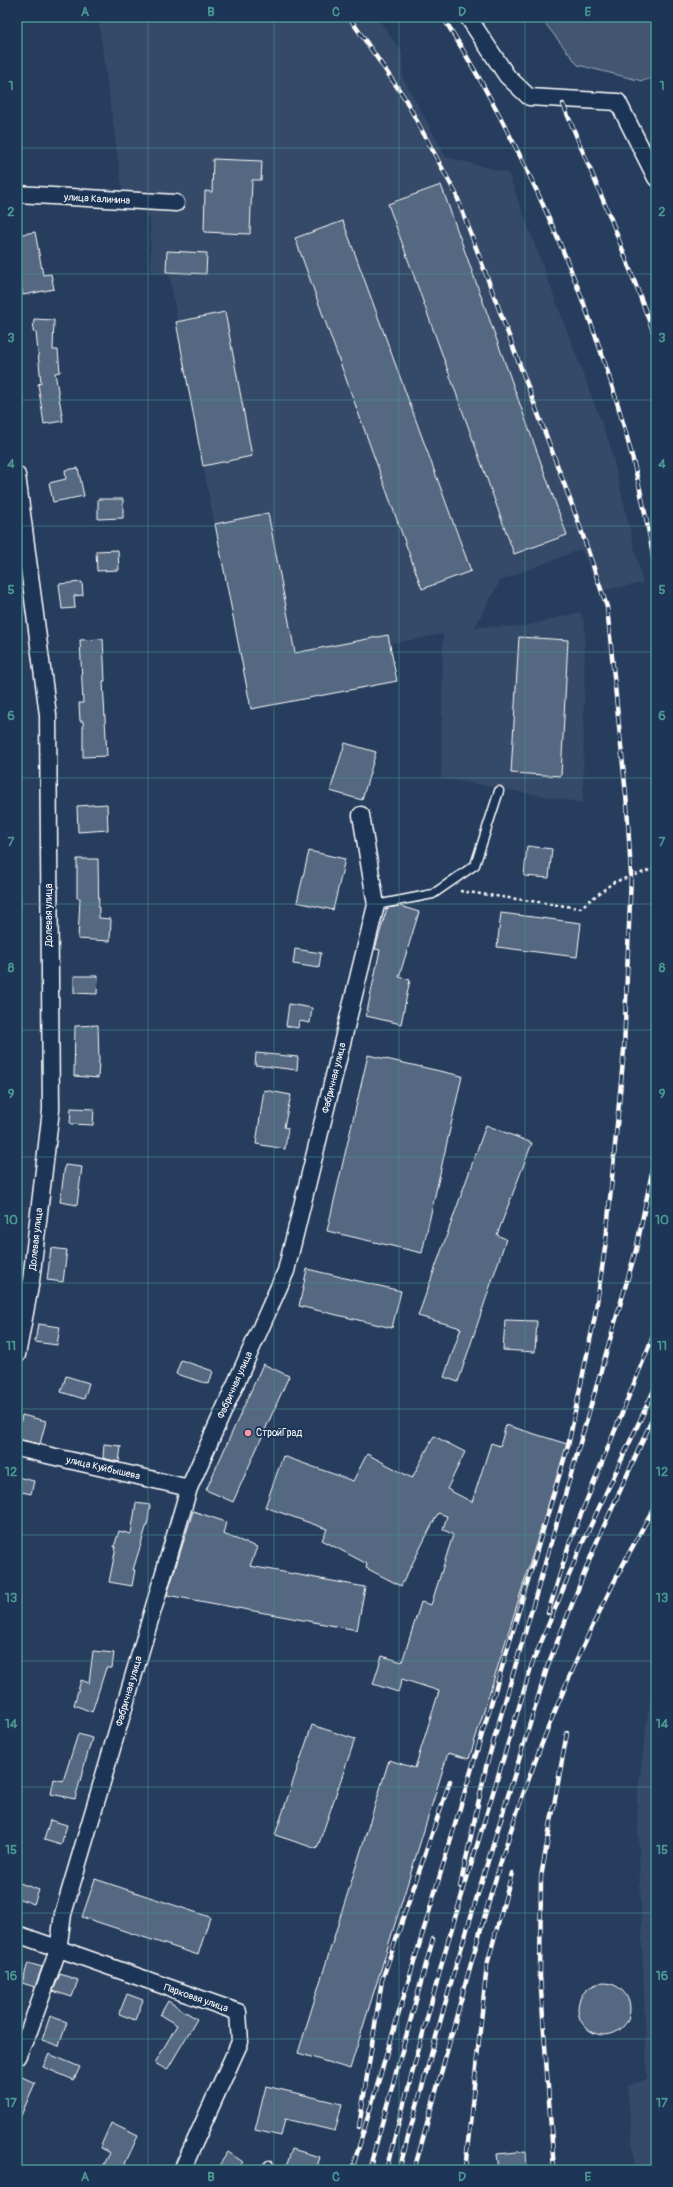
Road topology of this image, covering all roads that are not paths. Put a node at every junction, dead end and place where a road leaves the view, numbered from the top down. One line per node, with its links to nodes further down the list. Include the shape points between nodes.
1 (468, 17): 2 (street, via 507,76 528,97 618,102)
2 (656, 178)
3 (17, 194): 4 (street, улица Калинина)
4 (176, 203)
5 (17, 475): 9 (street, Долевая улица, via 48,715 51,1110 32,1282)
6 (499, 791): 8 (lane, via 475,865 433,894)
7 (361, 815): 8 (street, Фабричная улица)
8 (376, 905): 11 (street, Фабричная улица, via 286,1271)
9 (17, 1355)
10 (17, 1448): 11 (street, улица Куйбышева)
11 (189, 1488): 13 (street, Фабричная улица, via 63,1914)
12 (17, 1934): 13 (street, Парковая улица)
13 (58, 1950): 14 (street, Фабричная улица); 15 (street, Парковая улица, via 238,2012 240,2042)
14 (17, 2057)
15 (182, 2170)

